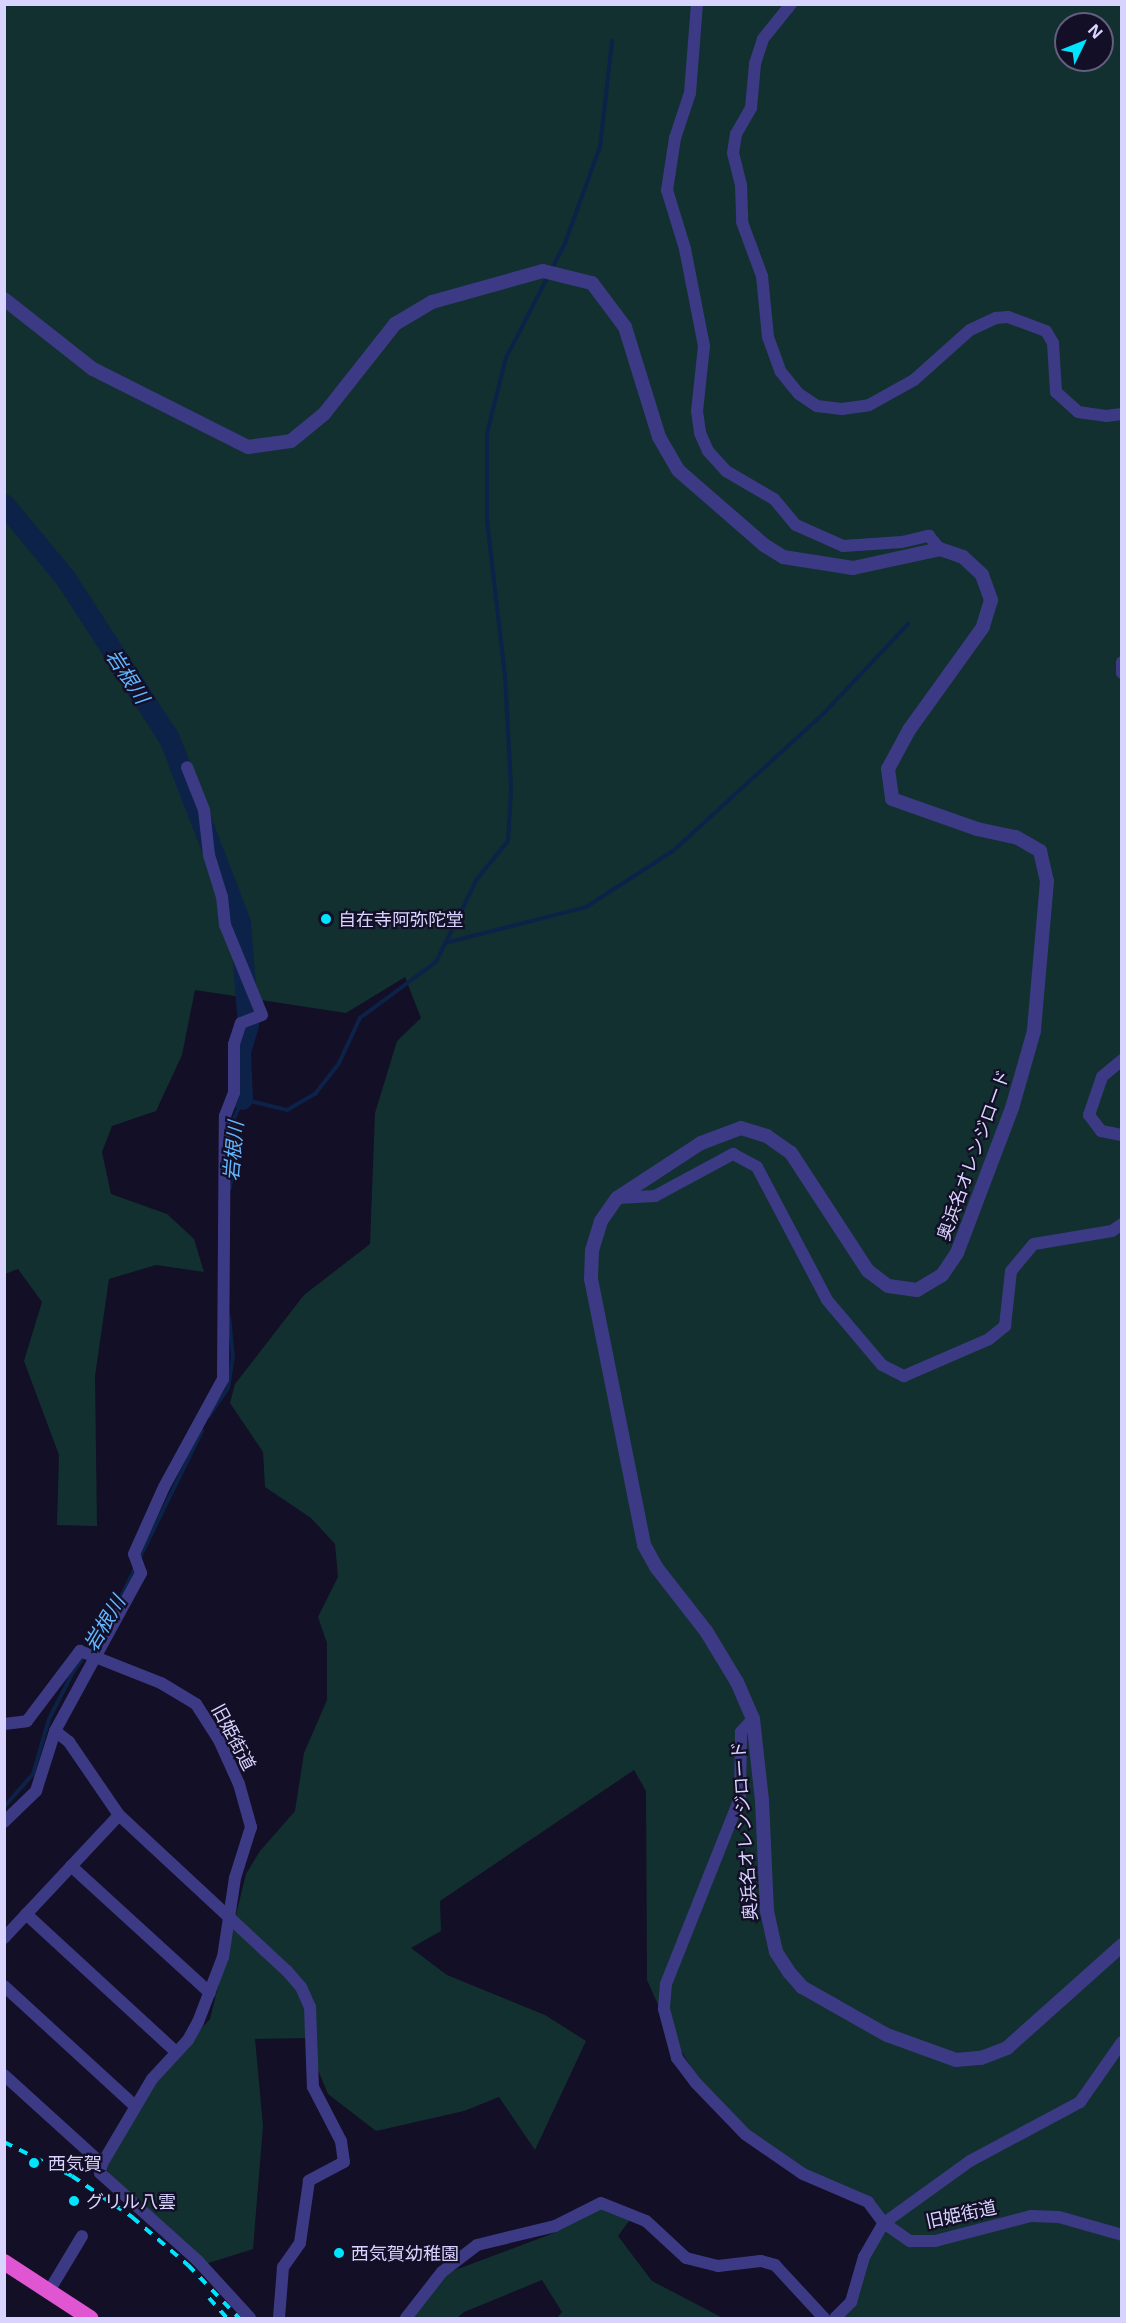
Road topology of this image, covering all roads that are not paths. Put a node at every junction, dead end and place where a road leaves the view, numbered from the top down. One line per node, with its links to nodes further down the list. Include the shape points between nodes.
1 (697, 4): 5 (street, via 690,93 675,138 667,190 685,249 704,346 697,411 704,442 726,471 774,499 796,525 815,534 843,546 929,536)
2 (791, 4): 4 (street, via 763,39 755,64 751,108 736,134 734,153 741,185 742,222 762,276 768,337 781,372 799,394 817,405 842,410 869,405 907,386 970,330 1008,316 1046,331 1053,343 1056,392 1078,412)
3 (4, 299): 5 (street, via 93,369 248,447 291,441 324,414 395,324 432,302 543,271 592,283 625,327 659,437 679,471 764,545 783,557 853,568)
4 (1122, 414)
5 (940, 549): 11 (street, 奥浜名オレンジロード, via 963,557 982,575 991,600 983,627 909,730 888,769 892,799 977,829 1016,837 1040,851 1047,881 1034,1031 1012,1108 957,1252 942,1275 917,1290 888,1286 868,1271 791,1153 767,1136 741,1128 701,1143)
6 (1122, 662): 7 (street)
7 (1122, 673)
8 (187, 767): 13 (street, via 204,810 209,855 222,897 225,926 262,1015 241,1023 234,1044 234,1093 225,1116 223,1379 164,1487 134,1554 141,1573)
9 (1122, 1060): 10 (street, via 1102,1077 1089,1114 1101,1131)
10 (1122, 1135)
11 (617, 1198): 12 (street, via 655,1196 734,1154 757,1167 828,1300 882,1365 904,1376 989,1339 1005,1326 1011,1272 1034,1244 1112,1231); 14 (street, 奥浜名オレンジロード, via 598,1231 592,1250 591,1279 641,1535 656,1567 706,1631 737,1682)
12 (1122, 1224)
13 (93, 1660): 15 (street, 旧姫街道, via 80,1651 27,1721); 16 (street); 21 (street, 旧姫街道, via 161,1683 196,1704 219,1740 239,1784 251,1827 235,1878)
14 (753, 1719): 23 (street, 奥浜名オレンジロード, via 770,1933 776,1952 802,1987 923,2051 956,2060 981,2058 1007,2048); 31 (street, 旧姫街道, via 741,1732 740,1798 666,1984 664,2009 677,2058 745,2134 803,2174 868,2202)
15 (4, 1724)
16 (55, 1731): 17 (street, via 69,1742); 18 (street, via 36,1791)
17 (119, 1815): 19 (street); 21 (street)
18 (4, 1822)
19 (71, 1866): 20 (street); 25 (street)
20 (26, 1914): 22 (street); 27 (street)
21 (230, 1917): 25 (street, 旧姫街道, via 223,1957); 38 (street, via 302,1987 310,2007 313,2087 345,2156 341,2166 309,2181 300,2243 283,2267)
22 (4, 1938)
23 (1122, 1945)
24 (4, 1986): 29 (street)
25 (210, 1993): 27 (street, 旧姫街道, via 198,2022)
26 (1122, 2042): 31 (street, via 1080,2102 970,2161)
27 (176, 2052): 29 (street, 旧姫街道)
28 (4, 2075): 30 (street)
29 (135, 2106): 30 (street, 旧姫街道)
30 (102, 2164): 37 (street, via 100,2173 112,2187 198,2261)
31 (884, 2223): 32 (street, 旧姫街道, via 910,2241 935,2241 1031,2216 1059,2217); 41 (street, via 866,2250 851,2302)
32 (1122, 2235)
33 (82, 2236): 35 (street)
34 (4, 2262): 35 (highway)
35 (49, 2291): 36 (highway)
36 (90, 2319)
37 (250, 2319)
38 (279, 2319)
39 (406, 2319): 40 (street, via 442,2272 477,2245 555,2226 601,2204 646,2221 686,2259 718,2265 761,2261 775,2265)
40 (824, 2319)
41 (835, 2319)

